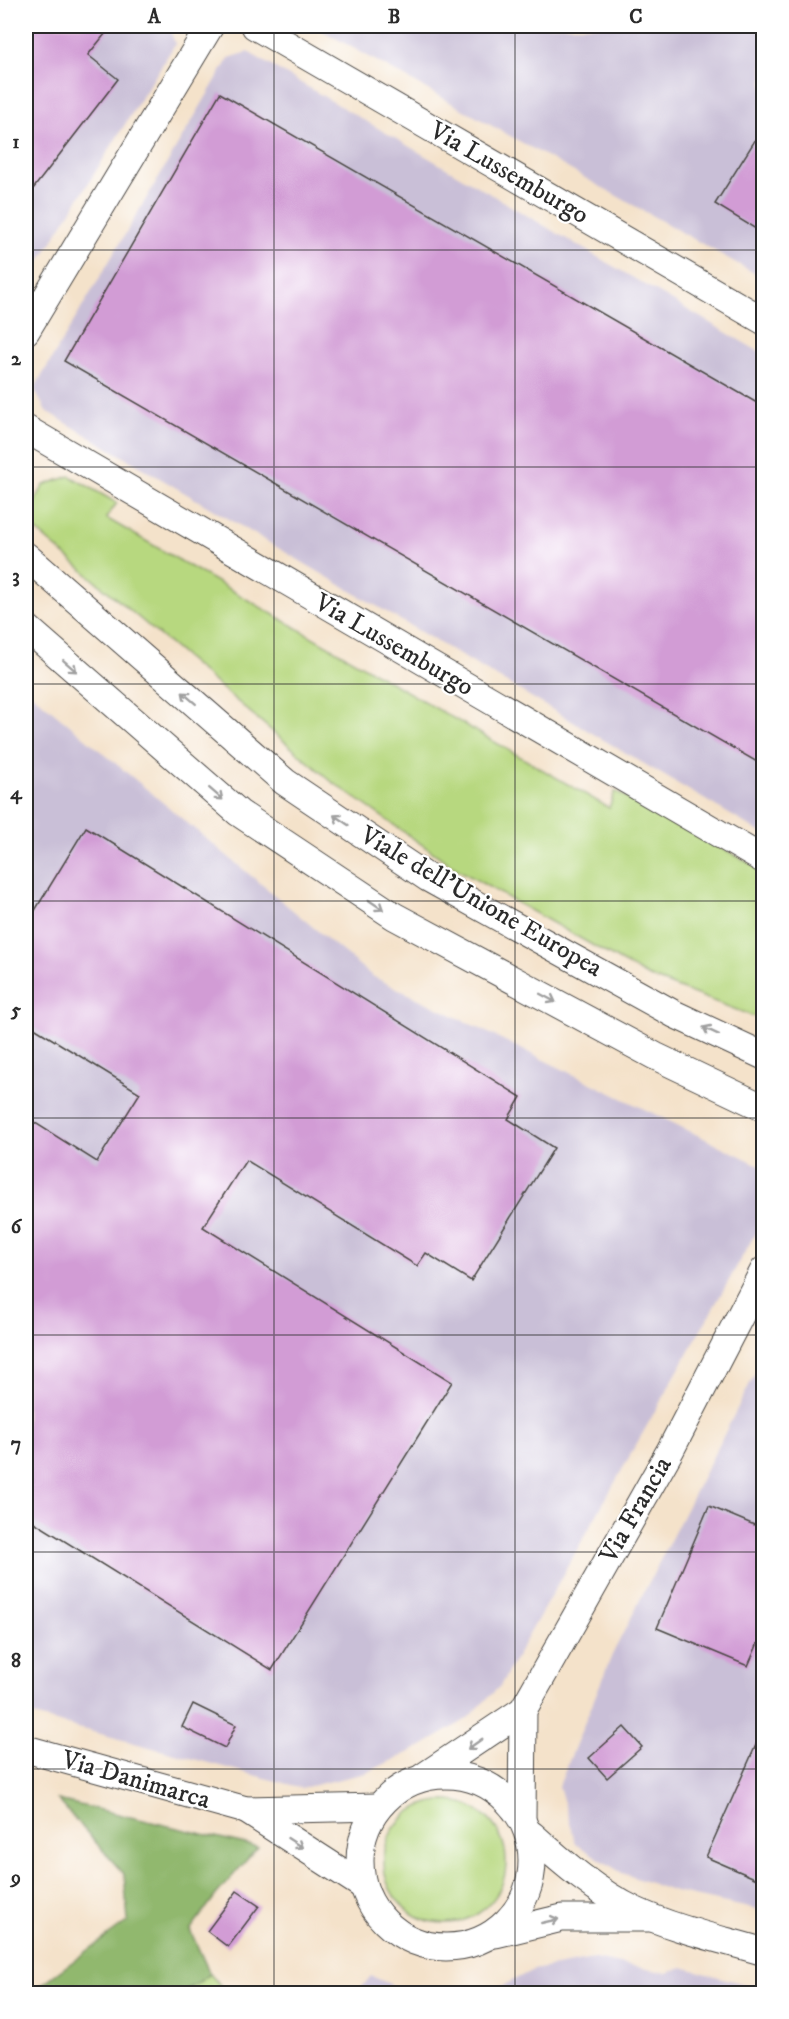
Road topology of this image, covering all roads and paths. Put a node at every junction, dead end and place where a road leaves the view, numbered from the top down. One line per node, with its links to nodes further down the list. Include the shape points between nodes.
1 (210, 26): 4 (street)
2 (255, 26): 3 (street, Via Lussemburgo)
3 (764, 321)
4 (26, 331)
5 (26, 429): 8 (street, Via Lussemburgo)
6 (26, 556): 9 (street, Viale dell'Unione Europea, one-way to 6, via 674,1014 428,878 285,782)
7 (26, 627): 10 (street, Viale dell'Unione Europea, one-way to 10, via 239,813 394,916 656,1056)
8 (764, 860)
9 (764, 1056)
10 (764, 1108)
11 (764, 1270): 12 (street, Via Francia)
12 (755, 1300): 13 (street, Via Francia)
13 (523, 1710): 15 (street, Via Francia, one-way to 15); 18 (street, Via Francia)
14 (26, 1749): 17 (street, Via Danimarca)
15 (423, 1777): 16 (street, via 391,1794); 18 (street, via 441,1774 474,1779 502,1794)
16 (378, 1807): 17 (street, Via Danimarca); 19 (street, via 365,1831 359,1857)
17 (246, 1810): 19 (street, Via Danimarca, one-way to 19)
18 (527, 1826): 20 (street, via 559,1859 634,1910); 21 (street, via 533,1865 528,1893 514,1916)
19 (362, 1885): 21 (street, via 373,1909 391,1929 415,1942 441,1948 468,1945)
20 (655, 1919): 21 (street, one-way to 20, via 562,1918); 22 (street)
21 (493, 1934)
22 (764, 1952)

